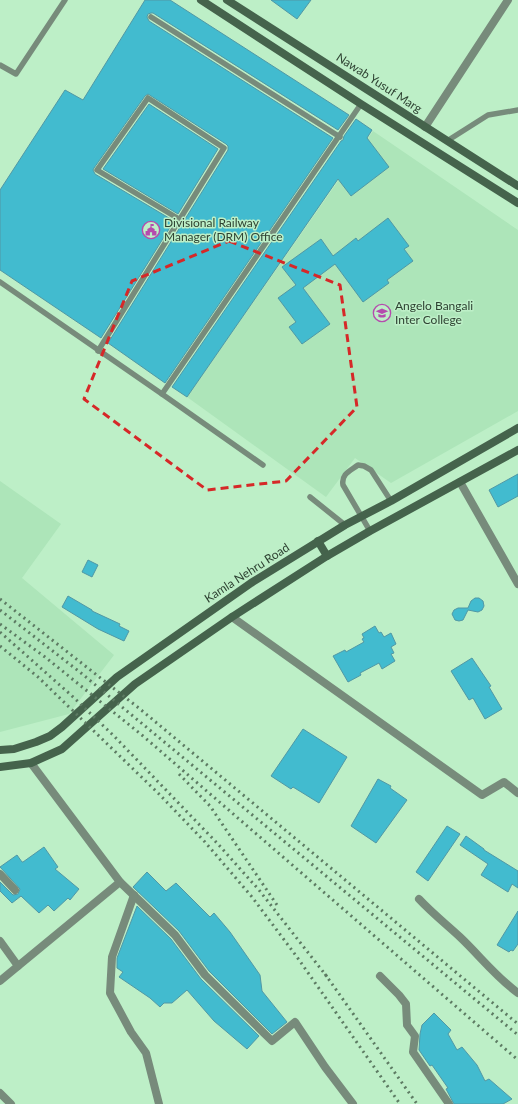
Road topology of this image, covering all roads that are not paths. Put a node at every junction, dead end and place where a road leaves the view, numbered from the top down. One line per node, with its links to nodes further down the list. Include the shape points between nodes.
1 (65, 0): 6 (lane, via 16,74)
2 (201, 0): 7 (main road)
3 (227, 0): 9 (main road, Nawab Yusuf Marg)
4 (508, 0): 9 (street)
5 (151, 17): 10 (lane)
6 (0, 64)
7 (361, 104): 10 (lane); 13 (main road)
8 (518, 110): 11 (lane, via 488,115)
9 (425, 127): 11 (main road, Nawab Yusuf Marg)
10 (340, 137): 17 (lane)
11 (447, 141): 12 (main road, Nawab Yusuf Marg)
12 (518, 186)
13 (518, 203)
14 (179, 220): 14 (lane, via 224,148 148,98 97,170); 16 (lane)
15 (0, 282): 16 (lane)
16 (98, 351): 17 (lane)
17 (162, 394): 20 (lane)
18 (518, 428): 23 (main road, Kamla Nehru Road)
19 (518, 450): 21 (main road)
20 (263, 466)
21 (460, 482): 26 (main road); 29 (street)
22 (310, 497): 25 (lane)
23 (391, 501): 24 (main road, Kamla Nehru Road); 24 (lane, via 371,470 358,465 345,474 342,480)
24 (361, 516): 25 (main road, Kamla Nehru Road); 26 (lane)
25 (345, 525): 27 (main road, Kamla Nehru Road)
26 (370, 531): 28 (main road)
27 (318, 541): 28 (main road); 31 (main road, Kamla Nehru Road, via 251,583 117,676 50,736 14,749)
28 (327, 556): 30 (main road)
29 (518, 584)
30 (232, 617): 32 (main road, via 135,684 62,749); 34 (street, via 482,795 504,782)
31 (0, 750)
32 (31, 763): 33 (main road); 36 (street)
33 (0, 767)
34 (518, 793)
35 (0, 874): 37 (street)
36 (120, 882): 38 (street); 41 (street)
37 (15, 890)
38 (134, 895): 47 (street, via 112,957 110,993 131,1032 146,1053); 48 (street, via 175,935 205,975 272,1041 295,1022)
39 (419, 899): 44 (street, via 504,983)
40 (0, 941): 41 (street)
41 (18, 966): 43 (street)
42 (380, 976): 49 (street, via 406,1004 407,1024 415,1036 413,1052)
43 (0, 981)
44 (518, 993)
45 (0, 1093): 46 (street)
46 (11, 1104)
47 (159, 1104)
48 (353, 1104)
49 (449, 1104)

